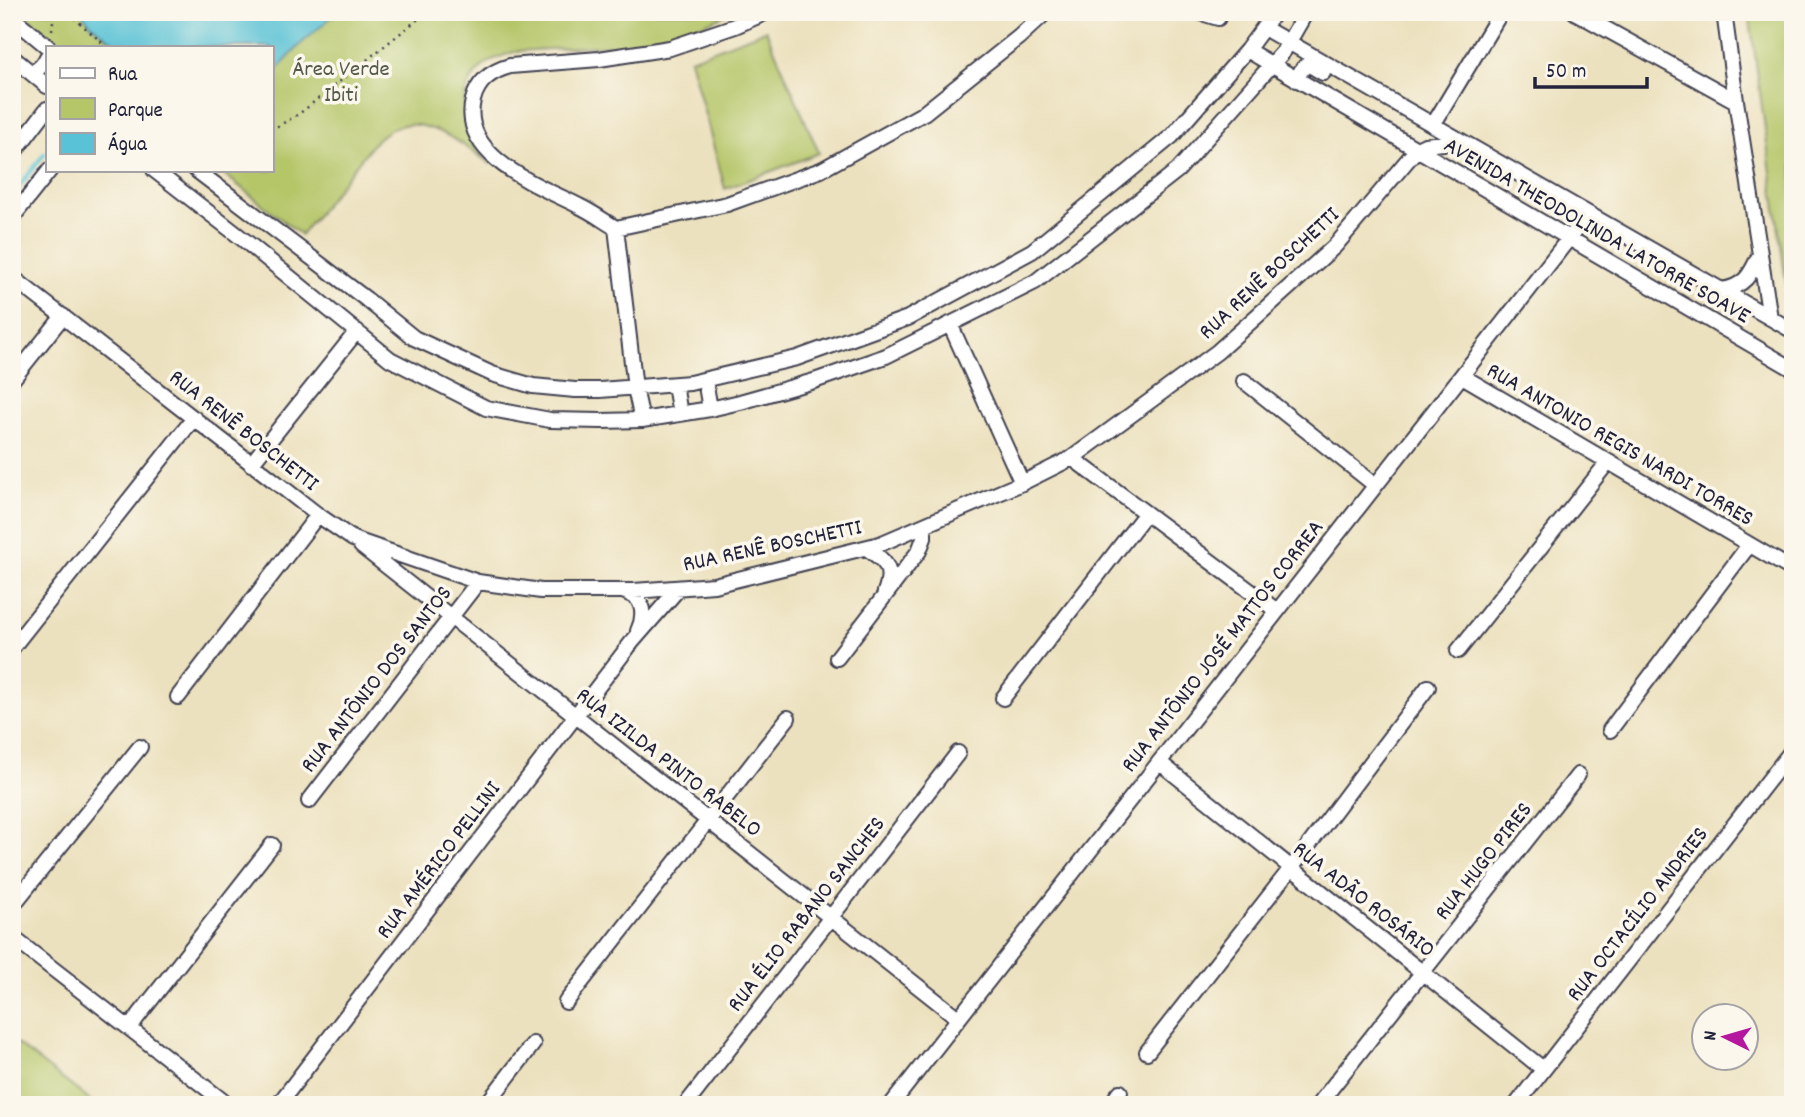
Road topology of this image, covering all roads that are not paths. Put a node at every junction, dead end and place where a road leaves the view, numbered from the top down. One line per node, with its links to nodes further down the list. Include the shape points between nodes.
1 (767, 12): 39 (street, via 670,48 497,69 479,85 471,118 491,155 512,172)
2 (1046, 12): 39 (street, via 924,113 821,170 727,204)
3 (1198, 12): 10 (street)
4 (1275, 12): 11 (street)
5 (1306, 12): 12 (street)
6 (1501, 12): 28 (street)
7 (1575, 12): 21 (street)
8 (1724, 12): 18 (street)
9 (12, 14): 13 (street)
10 (1218, 18)
11 (1264, 28): 12 (street, AVENIDA THEODOLINDA LATORRE SOAVE); 14 (street)
12 (1288, 42): 17 (street); 26 (street, AVENIDA THEODOLINDA LATORRE SOAVE)
13 (47, 46)
14 (1247, 50): 17 (street, AVENIDA THEODOLINDA LATORRE SOAVE); 20 (street)
15 (12, 57): 19 (street)
16 (46, 60): 19 (street)
17 (1271, 64): 22 (street, AVENIDA THEODOLINDA LATORRE SOAVE); 24 (street)
18 (1732, 72): 21 (street, via 1714,79); 25 (street)
19 (32, 73): 23 (street)
20 (1223, 78): 24 (street); 52 (street, via 1172,136 1032,251 908,318 797,358)
21 (1693, 78): 25 (street)
22 (1297, 80): 26 (street, AVENIDA THEODOLINDA LATORRE SOAVE, via 1308,64 1381,105); 30 (street, AVENIDA THEODOLINDA LATORRE SOAVE)
23 (46, 85)
24 (1244, 95): 46 (street, via 1178,170 1035,282)
25 (1736, 101): 41 (street)
26 (1410, 112): 28 (street, AVENIDA THEODOLINDA LATORRE SOAVE)
27 (45, 117): 31 (street)
28 (1433, 125): 29 (street, AVENIDA THEODOLINDA LATORRE SOAVE)
29 (1461, 141): 30 (street, AVENIDA THEODOLINDA LATORRE SOAVE); 37 (street, AVENIDA THEODOLINDA LATORRE SOAVE)
30 (1417, 149): 40 (street, AVENIDA THEODOLINDA LATORRE SOAVE); 60 (street, RUA RENÊ BOSCHETTI, via 1335,246 1237,335)
31 (12, 155)
32 (48, 172): 38 (street)
33 (157, 172): 47 (street)
34 (186, 172): 36 (street, via 209,188)
35 (199, 172): 36 (street)
36 (218, 187): 55 (street, via 414,338 492,374 533,386)
37 (1588, 214): 40 (street, RUA ANTÔNIO JOSÉ MATTOS CORREA); 43 (street, AVENIDA THEODOLINDA LATORRE SOAVE)
38 (12, 218)
39 (616, 228): 55 (street)
40 (1569, 238): 49 (street, AVENIDA THEODOLINDA LATORRE SOAVE); 50 (street, RUA ANTÔNIO JOSÉ MATTOS CORREA)
41 (1760, 254): 43 (street, via 1743,282); 45 (street)
42 (12, 277): 44 (street, RUA RENÊ BOSCHETTI)
43 (1721, 290): 45 (street, AVENIDA THEODOLINDA LATORRE SOAVE)
44 (63, 316): 51 (street); 58 (street, RUA RENÊ BOSCHETTI)
45 (1770, 318): 48 (street, AVENIDA THEODOLINDA LATORRE SOAVE)
46 (950, 324): 56 (street, via 886,356); 63 (street)
47 (357, 331): 59 (street, via 390,359 486,408 550,420); 62 (street)
48 (1793, 331)
49 (1793, 369)
50 (1462, 376): 61 (street, RUA ANTONIO REGIS NARDI TORRES); 64 (street, RUA ANTÔNIO JOSÉ MATTOS CORREA)
51 (12, 380)
52 (705, 380): 54 (street); 56 (street)
53 (1244, 381): 64 (street)
54 (675, 385): 55 (street); 57 (street)
55 (635, 388): 59 (street)
56 (710, 409): 57 (street)
57 (680, 414): 59 (street)
58 (194, 418): 62 (street, RUA RENÊ BOSCHETTI); 79 (street)
59 (642, 419)
60 (1072, 458): 63 (street, RUA RENÊ BOSCHETTI); 65 (street)
61 (1608, 462): 69 (street, RUA ANTONIO REGIS NARDI TORRES); 80 (street)
62 (251, 464): 66 (street, RUA RENÊ BOSCHETTI)
63 (1022, 484): 67 (street, RUA RENÊ BOSCHETTI)
64 (1376, 485): 76 (street, RUA ANTÔNIO JOSÉ MATTOS CORREA)
65 (1146, 513): 76 (street); 84 (street)
66 (318, 515): 68 (street, RUA RENÊ BOSCHETTI); 83 (street)
67 (923, 526): 70 (street, RUA RENÊ BOSCHETTI); 75 (street, via 925,538 919,551)
68 (353, 539): 72 (street, RUA RENÊ BOSCHETTI); 77 (street, RUA IZILDA PINTO RABELO)
69 (1749, 545): 71 (street, RUA ANTONIO REGIS NARDI TORRES); 87 (street)
70 (866, 548): 73 (street, RUA RENÊ BOSCHETTI, via 714,585); 75 (street, via 886,564 890,580)
71 (1793, 570)
72 (478, 582): 74 (street, RUA RENÊ BOSCHETTI, via 541,592); 77 (street, RUA ANTÔNIO DOS SANTOS)
73 (679, 588): 74 (street, RUA RENÊ BOSCHETTI); 78 (street, RUA AMÉRICO PELLINI)
74 (625, 592): 78 (street, RUA AMÉRICO PELLINI, via 635,597 642,610 642,623)
75 (884, 597): 81 (street)
76 (1277, 611): 91 (street, RUA ANTÔNIO JOSÉ MATTOS CORREA)
77 (451, 617): 85 (street, RUA IZILDA PINTO RABELO); 93 (street, RUA ANTÔNIO DOS SANTOS)
78 (632, 642): 85 (street, RUA AMÉRICO PELLINI)
79 (12, 648)
80 (1458, 651)
81 (837, 658)
82 (1428, 687): 96 (street)
83 (178, 697)
84 (1003, 698)
85 (576, 715): 94 (street, RUA IZILDA PINTO RABELO); 110 (street, RUA AMÉRICO PELLINI)
86 (788, 718): 94 (street)
87 (1610, 730)
88 (140, 747): 97 (street)
89 (1793, 749): 106 (street, RUA OCTACÍLIO ANDRIES)
90 (958, 753): 98 (street, RUA ÉLIO RABANO SANCHES)
91 (1158, 762): 96 (street, RUA ADÃO ROSÁRIO); 102 (street, RUA ANTÔNIO JOSÉ MATTOS CORREA)
92 (1578, 775): 100 (street, RUA HUGO PIRES)
93 (309, 801)
94 (708, 820): 98 (street, RUA IZILDA PINTO RABELO); 101 (street)
95 (272, 845): 103 (street)
96 (1291, 868): 100 (street, RUA ADÃO ROSÁRIO); 105 (street)
97 (12, 906)
98 (831, 918): 102 (street, RUA IZILDA PINTO RABELO); 108 (street, RUA ÉLIO RABANO SANCHES)
99 (12, 936): 103 (street)
100 (1422, 972): 106 (street, RUA ADÃO ROSÁRIO); 114 (street, RUA HUGO PIRES)
101 (566, 1002)
102 (958, 1018): 112 (street, RUA ANTÔNIO JOSÉ MATTOS CORREA)
103 (130, 1028): 109 (street)
104 (533, 1044): 111 (street)
105 (1146, 1052)
106 (1543, 1069): 115 (street, RUA OCTACÍLIO ANDRIES)
107 (1120, 1092): 113 (street)
108 (688, 1102)
109 (228, 1105)
110 (278, 1105)
111 (486, 1105)
112 (891, 1105)
113 (1110, 1105)
114 (1318, 1105)
115 (1516, 1105)

